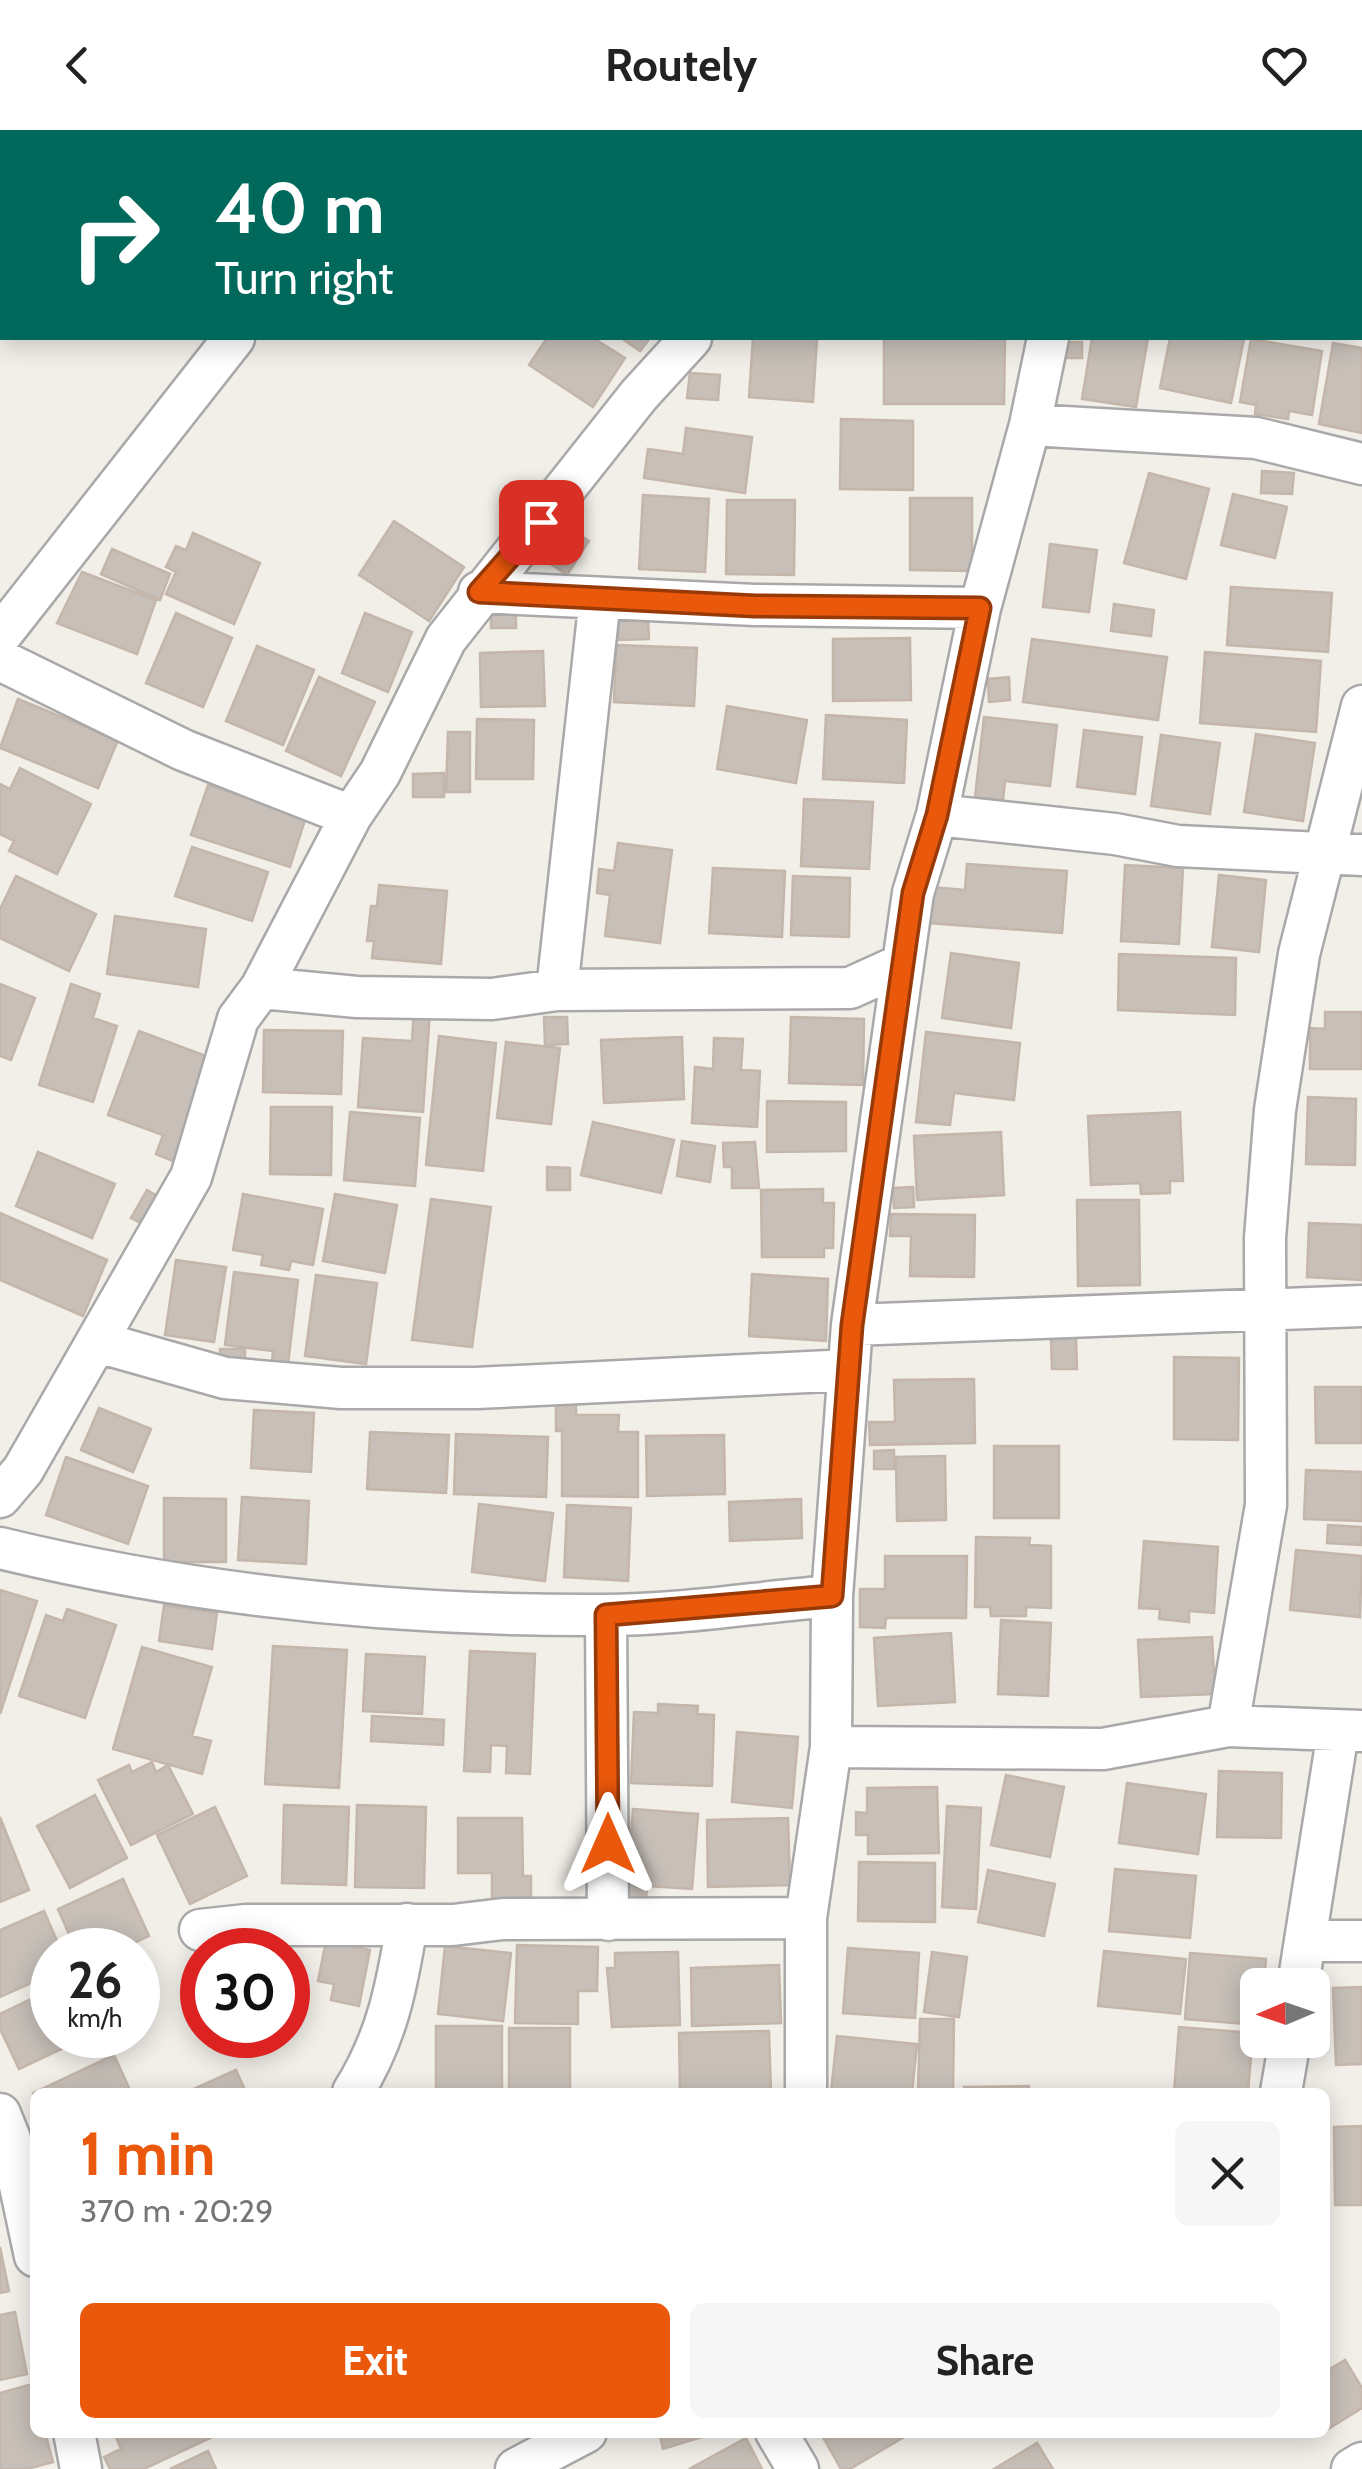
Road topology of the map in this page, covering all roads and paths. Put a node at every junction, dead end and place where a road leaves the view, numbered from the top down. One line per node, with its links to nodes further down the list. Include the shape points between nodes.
1 (232, 340): 9 (street)
2 (689, 340): 6 (street)
3 (1048, 340): 4 (street)
4 (1030, 425): 5 (street, via 1256,438); 8 (street)
5 (1362, 464)
6 (479, 592): 7 (street); 13 (street, via 446,639 380,773)
7 (600, 598): 8 (street); 17 (street)
8 (980, 608): 12 (street)
9 (0, 636)
10 (0, 660): 13 (street, via 183,750)
11 (1362, 706): 14 (street)
12 (937, 815): 14 (street, via 1178,846); 15 (street, via 913,893)
13 (350, 816): 16 (street)
14 (1344, 856): 19 (street, via 1299,954 1275,1110)
15 (902, 964): 17 (street, via 850,988); 20 (street)
16 (262, 988): 17 (street, via 492,999); 21 (street, via 238,1019 192,1177)
17 (557, 990)
18 (1362, 1306): 19 (street)
19 (1265, 1310): 20 (street); 27 (street, via 1266,1504)
20 (852, 1325): 22 (street)
21 (98, 1342): 22 (street, via 225,1378 341,1388); 23 (street)
22 (849, 1370): 25 (street)
23 (0, 1497)
24 (0, 1548): 26 (street, via 89,1570 296,1602)
25 (832, 1596): 26 (street); 29 (street)
26 (606, 1615): 31 (street)
27 (1228, 1726): 28 (street); 29 (street, via 1103,1749)
28 (1350, 1732): 34 (street)
29 (831, 1748): 30 (street)
30 (806, 1918): 31 (street); 39 (street)
31 (608, 1920): 32 (street)
32 (407, 1924): 33 (street); 38 (street, via 394,2009)
33 (218, 1928)
34 (1306, 1940): 35 (street); 36 (street)
35 (1362, 1941)
36 (1301, 1968)
37 (1287, 2058): 40 (street)
38 (356, 2088)
39 (806, 2088)
40 (1282, 2088)
41 (0, 2114): 42 (street)
42 (30, 2236)
43 (75, 2438): 47 (street)
44 (575, 2438): 48 (street)
45 (780, 2438): 49 (street)
46 (1362, 2463): 50 (street)
47 (82, 2469)
48 (516, 2469)
49 (798, 2469)
50 (1352, 2469)

